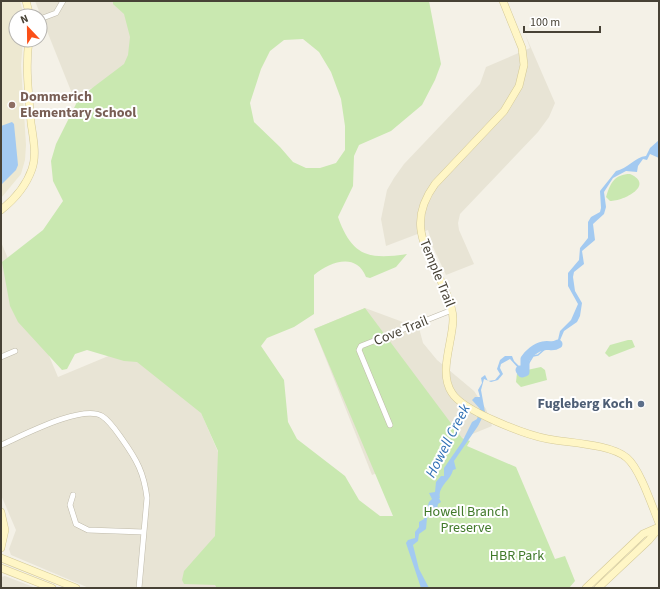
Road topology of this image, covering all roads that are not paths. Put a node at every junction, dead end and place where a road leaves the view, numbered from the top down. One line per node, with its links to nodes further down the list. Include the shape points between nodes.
1 (63, 1): 3 (street, via 56,13)
2 (503, 1): 6 (street, Temple Trail, via 522,48 524,65 519,86 504,111 435,184 425,198 420,215 419,225 423,238)
3 (48, 16)
4 (28, 48): 5 (street, via 27,72 34,150 32,168 24,186)
5 (1, 210)
6 (452, 310): 9 (street, Cove Trail, via 361,346 359,350); 13 (street, Temple Trail, via 447,364 448,385 458,401 531,435 600,448 626,458 635,468)
7 (15, 351): 8 (street)
8 (1, 357)
9 (390, 425)
10 (1, 445): 15 (street, via 68,416 86,413 102,416 114,428 141,469 147,498)
11 (73, 494): 15 (street, via 70,505 76,524 88,530)
12 (1, 512): 16 (street, via 5,530)
13 (659, 523)
14 (659, 527): 22 (street, via 643,534); 23 (street, via 649,540)
15 (142, 532): 21 (street)
16 (1, 548)
17 (1, 558): 20 (street)
18 (1, 568): 19 (street)
19 (52, 588)
20 (76, 588)
21 (139, 588)
22 (586, 588)
23 (598, 588)

